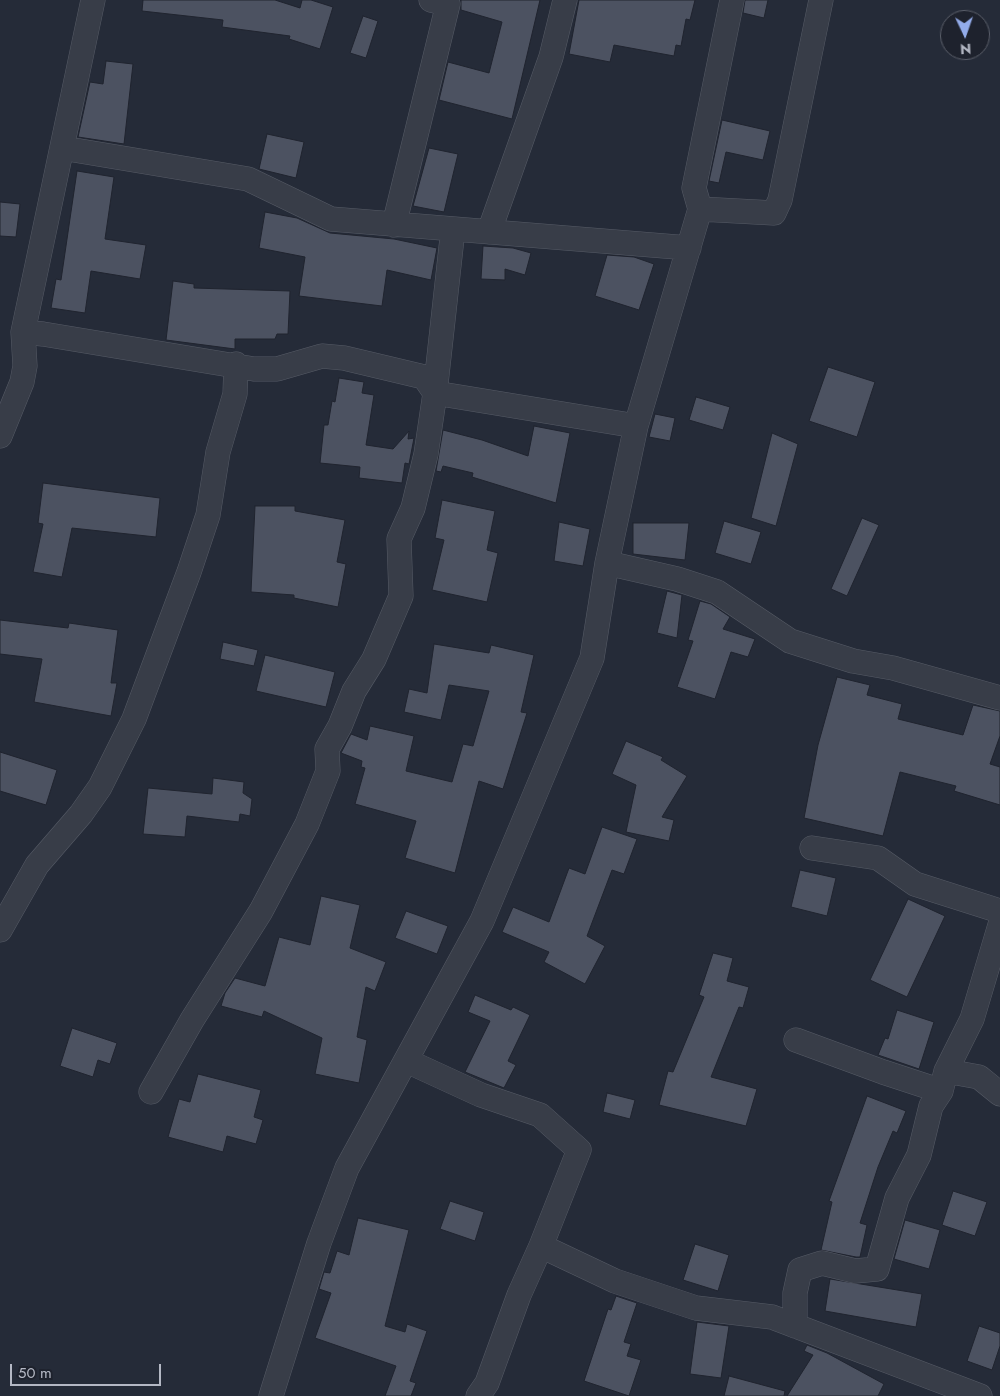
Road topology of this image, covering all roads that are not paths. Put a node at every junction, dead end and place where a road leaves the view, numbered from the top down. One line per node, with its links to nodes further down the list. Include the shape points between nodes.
1 (93, 0): 6 (street)
2 (431, 0): 8 (street, via 448,4)
3 (565, 0): 10 (street, via 551,57)
4 (732, 0): 7 (street, via 694,188)
5 (821, 0): 7 (street, via 780,200 774,213)
6 (62, 148): 8 (street, via 248,179 331,219); 12 (street)
7 (700, 209): 11 (street)
8 (394, 224): 9 (street)
9 (453, 230): 10 (street); 14 (street)
10 (489, 232): 11 (street)
11 (689, 248): 15 (street)
12 (22, 332): 13 (street); 16 (street, via 25,366 22,382)
13 (236, 364): 14 (street, via 254,369 277,369 322,356 344,358 424,378); 22 (street, via 235,394 218,452 208,515 134,719 100,787 37,865)
14 (435, 393): 15 (street); 26 (street, via 426,454 413,508 399,539 401,596 374,659 354,690 327,749 328,771 307,824 261,911)
15 (636, 426): 17 (street)
16 (0, 436)
17 (607, 563): 18 (street, via 677,578 718,592 790,642); 24 (street, via 592,658 482,921)
18 (1000, 698)
19 (812, 848): 20 (street, via 878,858 916,884)
20 (1000, 911)
21 (1000, 925): 25 (street, via 972,1019)
22 (0, 930)
23 (796, 1040): 25 (street, via 883,1072)
24 (407, 1061): 28 (street, via 481,1095 540,1115 579,1150); 30 (street, via 347,1168 319,1243)
25 (944, 1081): 27 (street, via 979,1077); 29 (street, via 931,1106 919,1155 897,1198 877,1269 855,1271 822,1263 800,1270 795,1292)
26 (151, 1092)
27 (1000, 1094)
28 (541, 1246): 29 (street, via 615,1281 696,1308 772,1317); 31 (street, via 518,1295 487,1383)
29 (795, 1326): 32 (street)
30 (271, 1396)
31 (478, 1396)
32 (980, 1396)

